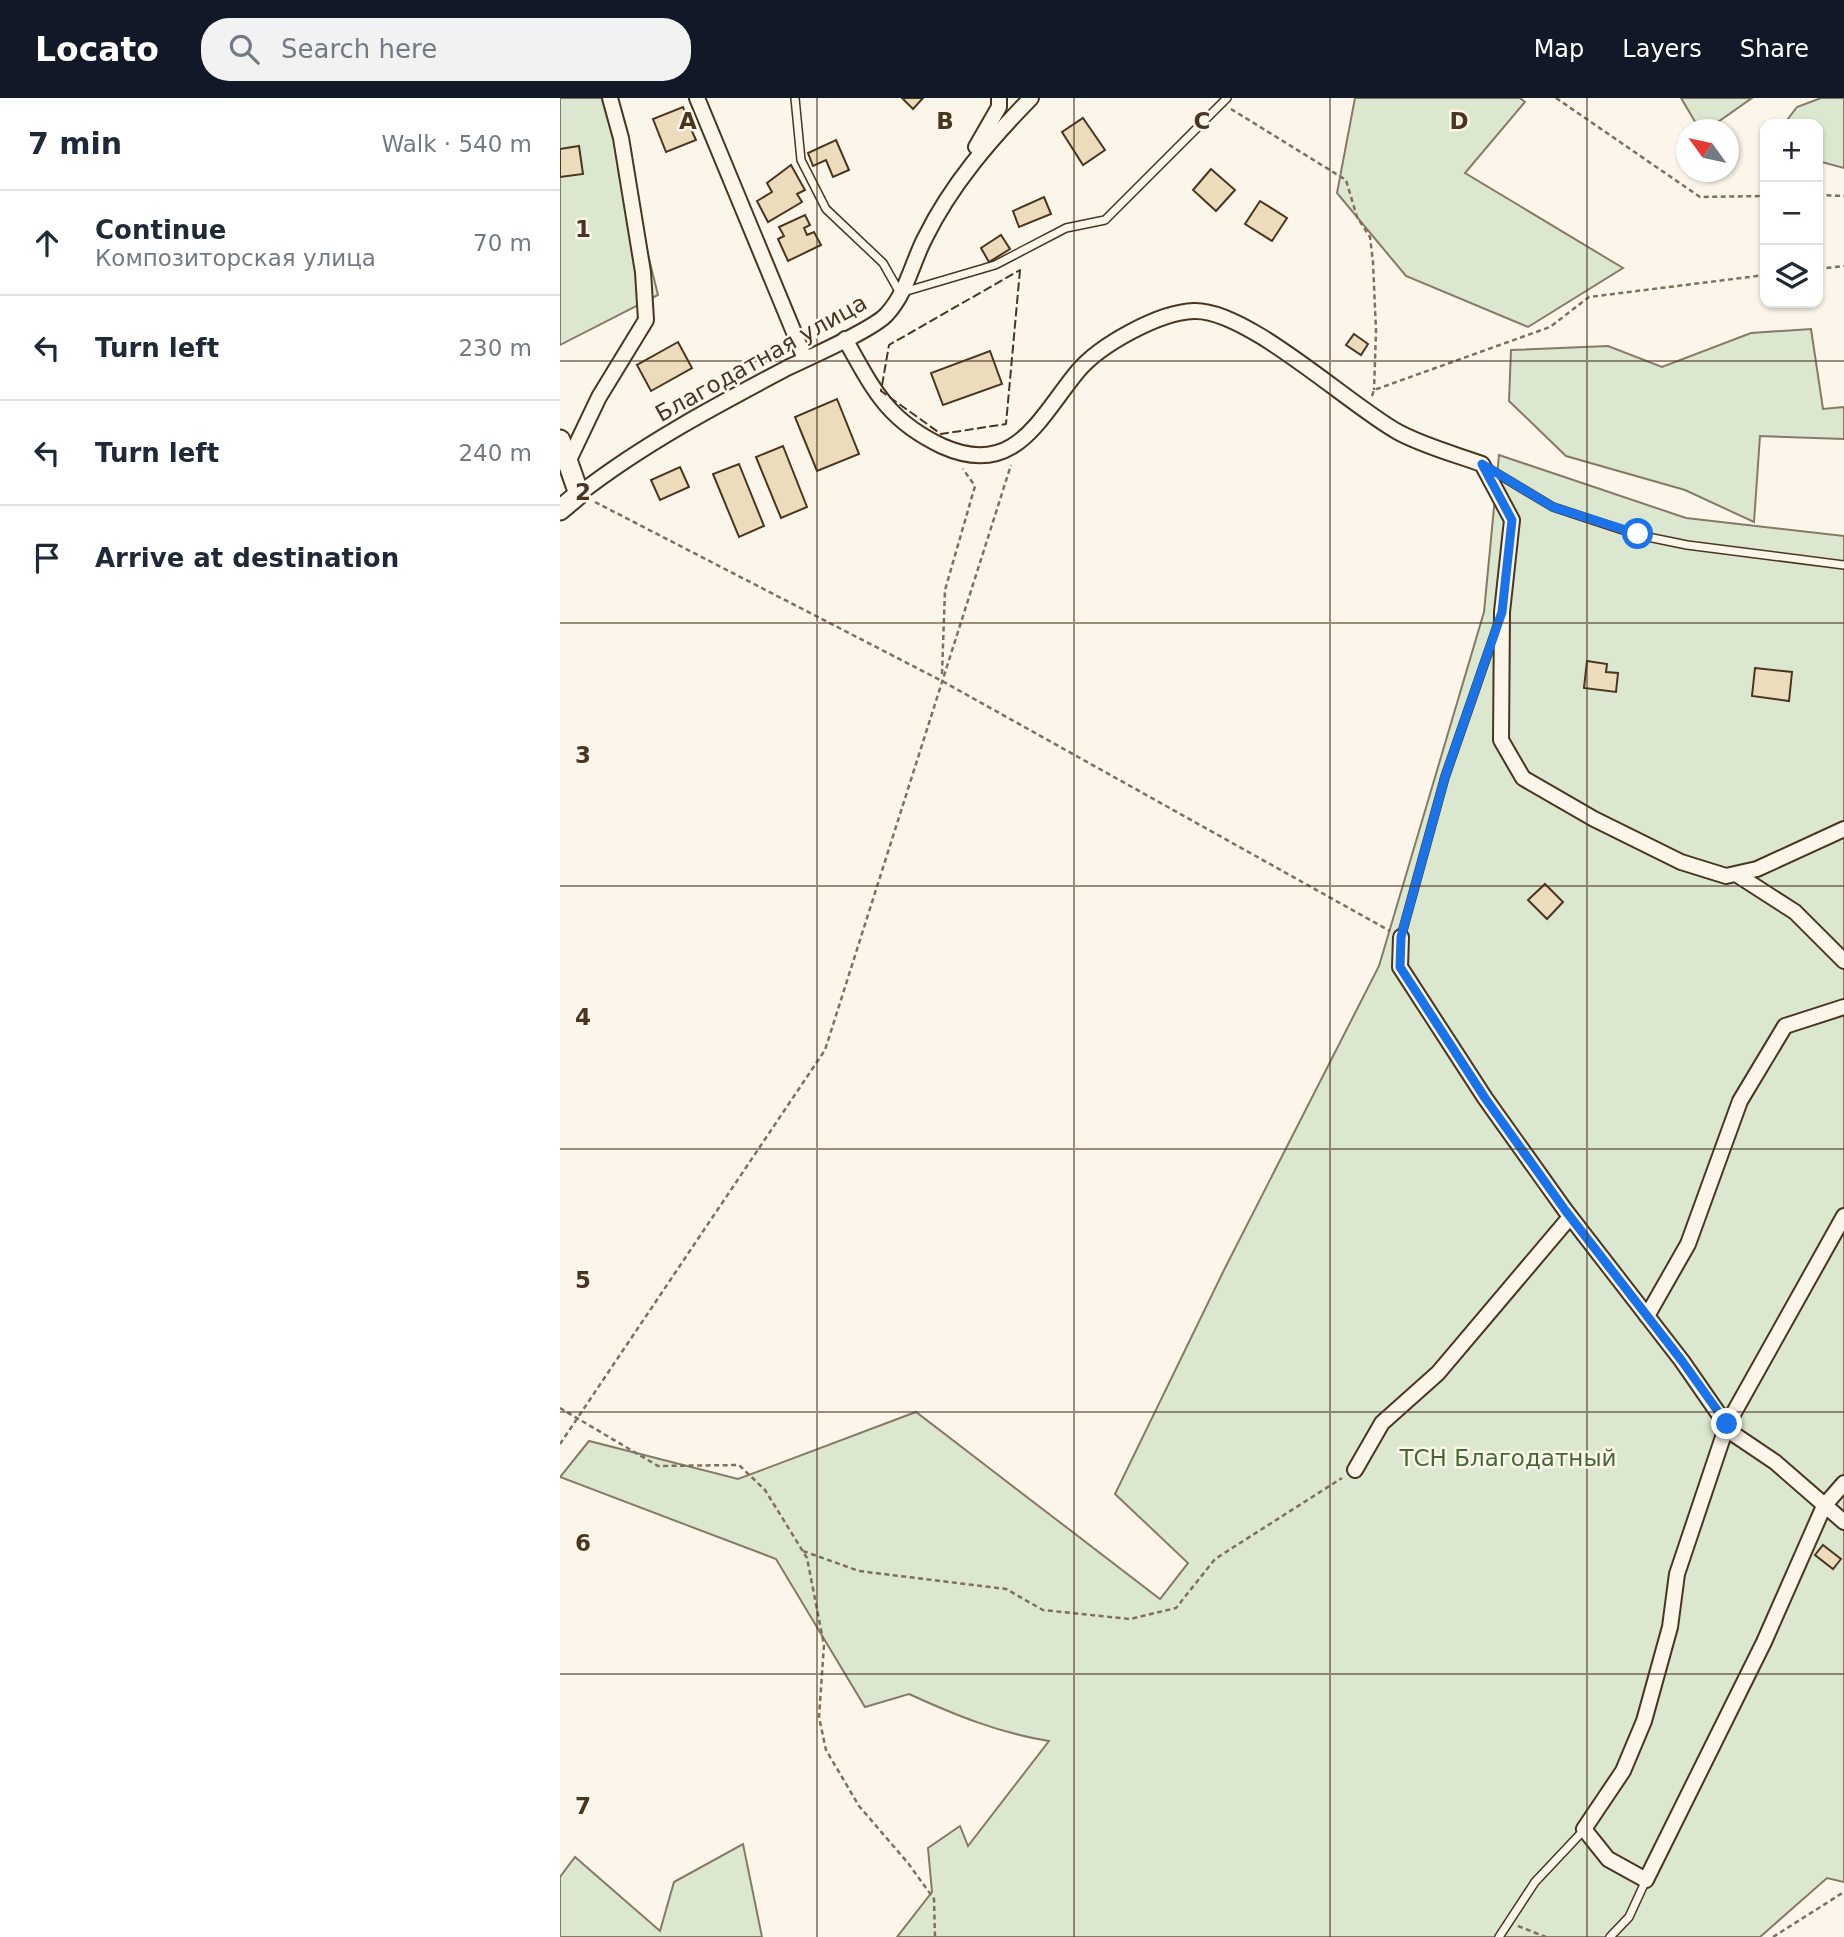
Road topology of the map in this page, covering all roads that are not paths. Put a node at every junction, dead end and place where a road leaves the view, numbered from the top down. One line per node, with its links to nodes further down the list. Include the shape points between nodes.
1 (610, 98): 12 (street, via 643,272 646,320 599,397)
2 (697, 98): 10 (street)
3 (795, 98): 8 (lane, via 801,160 826,209 883,263)
4 (999, 98): 7 (street, via 999,107)
5 (1031, 98): 7 (street, Благодатная улица, via 988,142)
6 (1225, 101): 8 (lane, via 1105,220 1066,228 995,265)
7 (946, 200): 8 (street, Благодатная улица)
8 (900, 293): 9 (street, Благодатная улица, via 887,315)
9 (845, 339): 10 (street, Благодатная улица); 13 (street, via 884,403 914,433 970,456 996,456 1035,429 1102,349 1149,325 1194,311 1219,315 1267,342 1396,431)
10 (805, 359): 14 (street, Благодатная улица, via 718,405 611,469)
11 (560, 440): 12 (street)
12 (568, 462): 14 (street)
13 (1482, 464): 16 (lane, via 1553,507 1638,534 1687,545); 17 (street, via 1512,520)
14 (579, 494): 15 (street)
15 (560, 510)
16 (1844, 565)
17 (1502, 612): 19 (street, via 1500,740 1523,778 1681,862 1726,876); 20 (lane, via 1445,777)
18 (1844, 829): 19 (street)
19 (1736, 874): 21 (street, via 1795,912)
20 (1401, 937): 24 (street, via 1400,967)
21 (1844, 961)
22 (1844, 1007): 25 (street, via 1785,1026 1740,1101 1688,1244)
23 (1844, 1216): 26 (street)
24 (1570, 1217): 25 (street); 27 (street, via 1438,1373 1382,1423)
25 (1647, 1316): 26 (street)
26 (1727, 1424): 29 (street, via 1732,1433 1775,1462); 31 (street, via 1677,1574 1670,1627 1644,1721 1623,1771)
27 (1355, 1469)
28 (1844, 1483): 29 (street)
29 (1824, 1506): 30 (street); 32 (street, via 1764,1642)
30 (1844, 1522)
31 (1584, 1829): 32 (street, via 1608,1860); 33 (lane, via 1535,1882)
32 (1646, 1880): 34 (lane, via 1629,1917)
33 (1499, 1937)
34 (1610, 1937)

